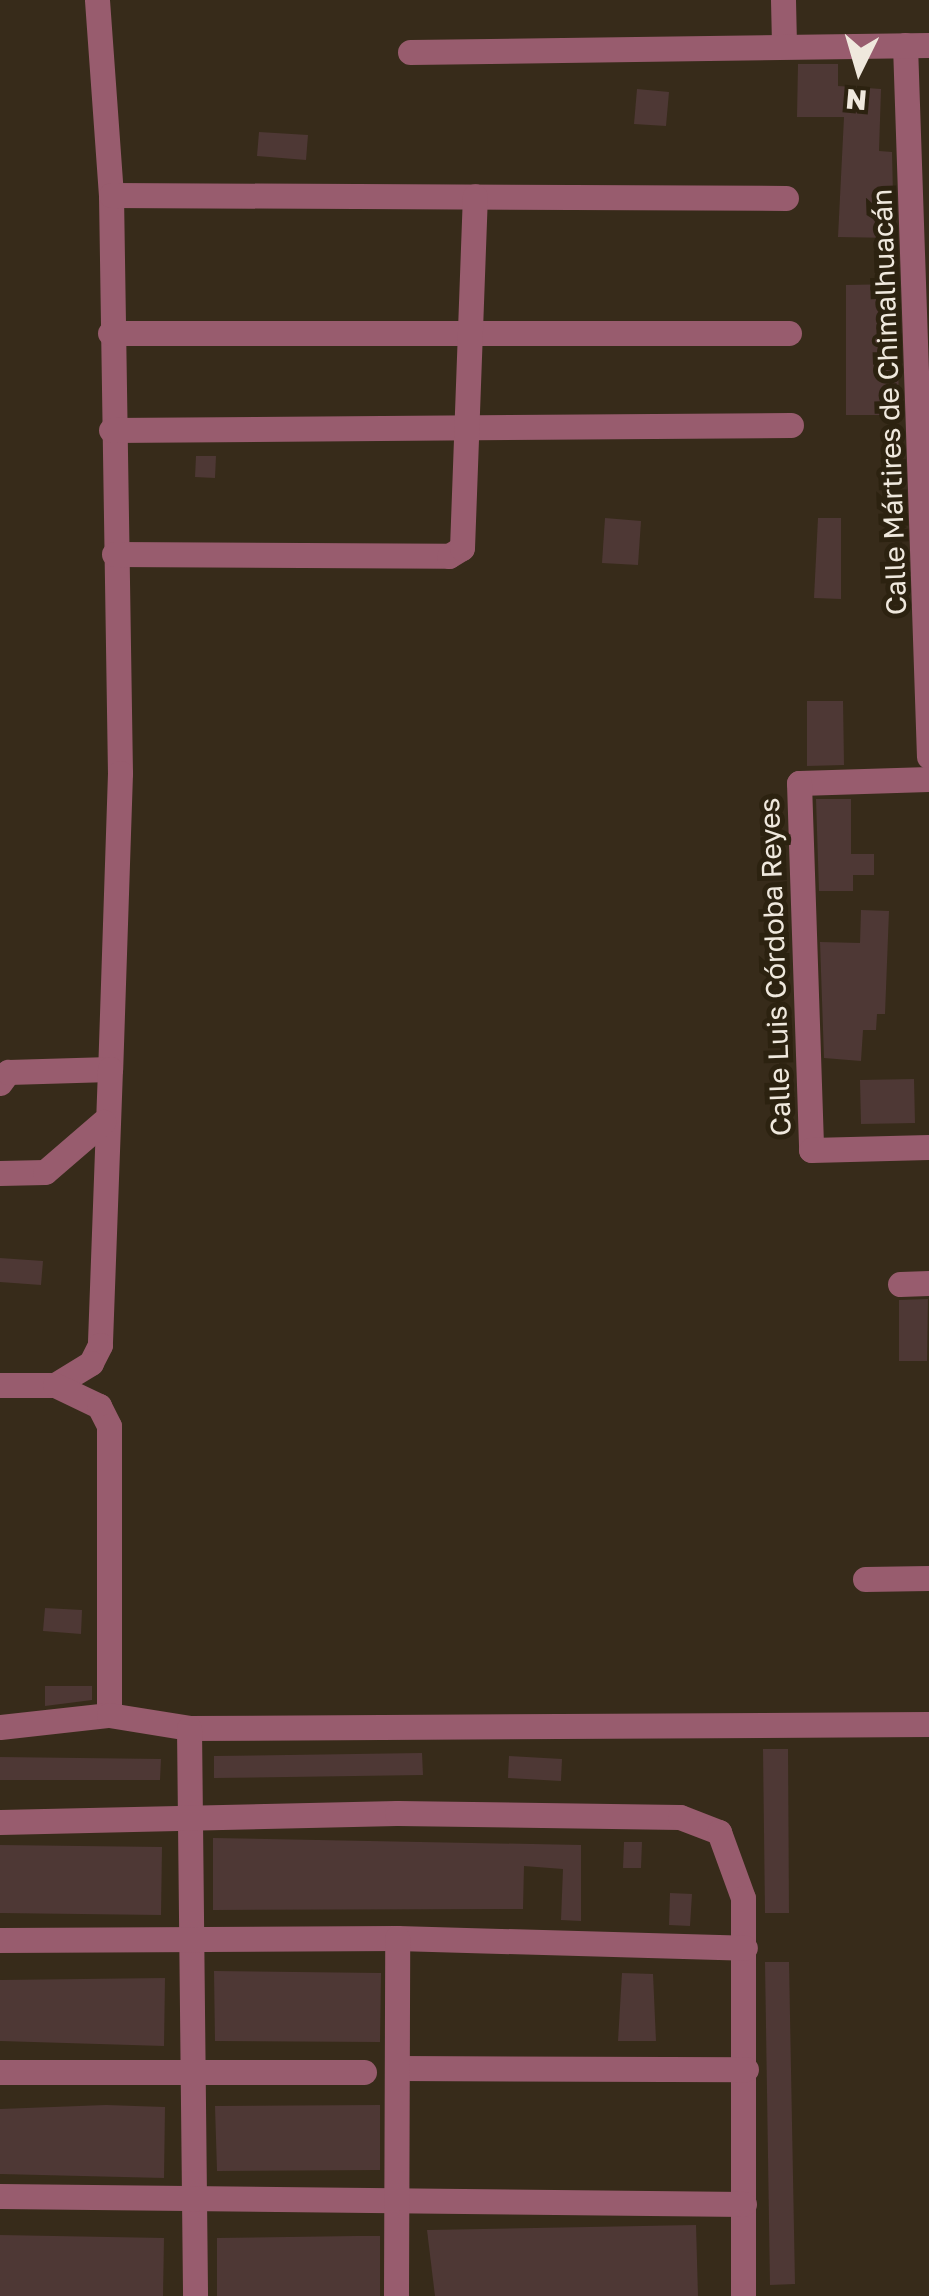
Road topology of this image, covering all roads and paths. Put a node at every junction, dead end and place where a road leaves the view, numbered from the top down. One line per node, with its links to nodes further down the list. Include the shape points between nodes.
1 (98, 0): 6 (street)
2 (784, 0): 3 (street)
3 (784, 44): 4 (street); 5 (street)
4 (917, 45): 12 (street, Calle Mártires de Chimalhuacán)
5 (410, 52)
6 (111, 196): 7 (street); 10 (street)
7 (475, 196): 8 (street); 9 (street)
8 (786, 198)
9 (469, 332): 10 (street); 11 (street); 14 (street)
10 (110, 333): 15 (street)
11 (789, 333)
12 (926, 424): 17 (street, Calle Mártires de Chimalhuacán)
13 (792, 425): 14 (street)
14 (470, 429): 15 (street); 16 (street, via 467,535 449,556)
15 (111, 430): 16 (street)
16 (114, 554): 19 (street, via 120,773)
17 (929, 757)
18 (929, 779): 22 (street, Calle Luis Córdoba Reyes, via 799,783 811,1150)
19 (110, 1069): 20 (street, via 8,1072); 21 (street)
20 (0, 1083)
21 (103, 1122): 23 (street, via 46,1172); 27 (street, via 100,1345 92,1363)
22 (929, 1147)
23 (0, 1172)
24 (929, 1283): 25 (street)
25 (900, 1284)
26 (0, 1385): 27 (street)
27 (54, 1385): 30 (street, via 99,1406 109,1426)
28 (929, 1578): 29 (street)
29 (865, 1580)
30 (109, 1715): 32 (street); 33 (street)
31 (929, 1724): 33 (street)
32 (0, 1727)
33 (190, 1728): 34 (street)
34 (189, 1818): 35 (street); 38 (street); 39 (street, via 680,1817 719,1832 743,1898)
35 (0, 1822)
36 (396, 1938): 38 (street); 39 (street); 41 (street)
37 (0, 1940): 38 (street)
38 (189, 1940): 40 (street)
39 (745, 1948): 42 (street)
40 (193, 2068): 43 (street); 44 (street); 45 (street)
41 (397, 2068): 42 (street); 47 (street)
42 (746, 2069): 48 (street)
43 (0, 2072)
44 (364, 2072)
45 (194, 2195): 46 (street); 47 (street); 49 (street)
46 (0, 2196)
47 (400, 2196): 48 (street); 50 (street)
48 (744, 2204): 51 (street)
49 (194, 2296)
50 (396, 2296)
51 (743, 2296)

